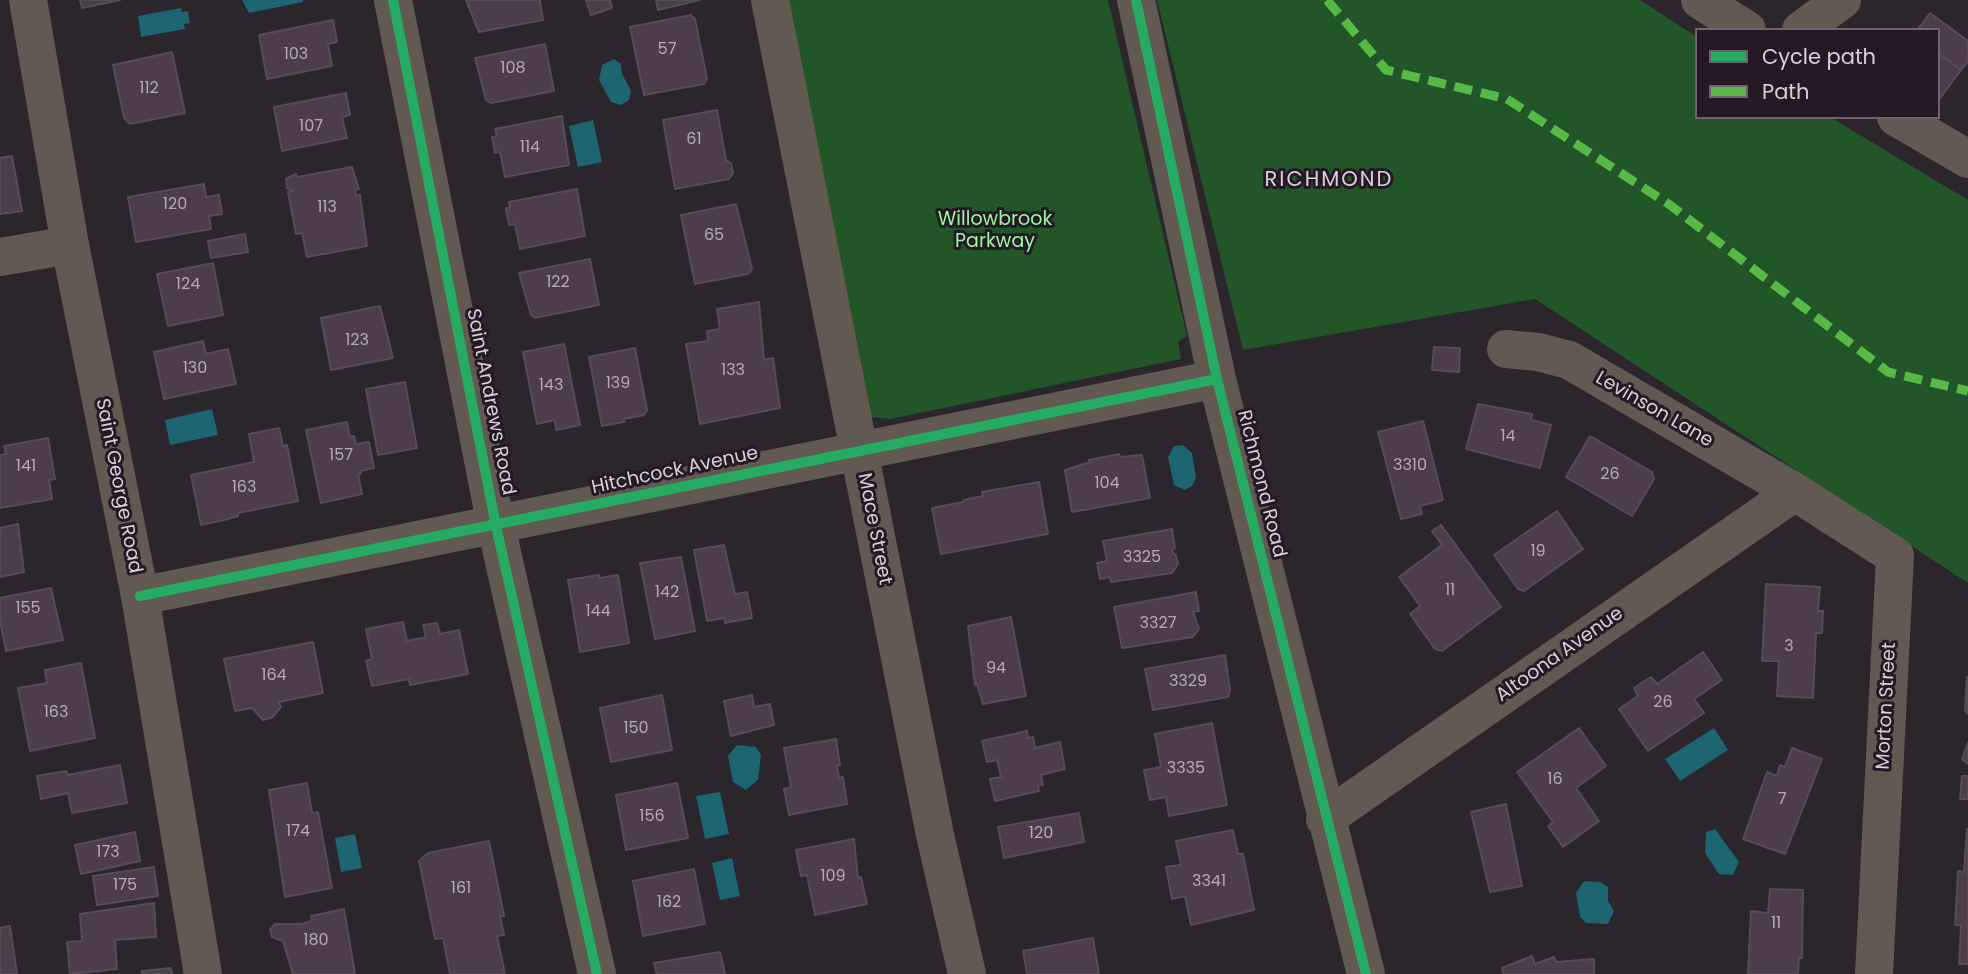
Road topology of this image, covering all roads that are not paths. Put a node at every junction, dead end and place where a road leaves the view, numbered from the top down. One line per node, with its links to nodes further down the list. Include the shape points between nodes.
1 (28, 0): 11 (street, Saint George Road)
2 (393, 0): 17 (street, Saint Andrews Road)
3 (769, 0): 15 (street, Mace Street)
4 (1136, 0): 14 (street, Richmond Road)
5 (1700, 0): 7 (street)
6 (1842, 0): 8 (street)
7 (1744, 28)
8 (1804, 28)
9 (1899, 119): 10 (street)
10 (1968, 159)
11 (70, 245): 12 (street); 18 (street, Saint George Road)
12 (0, 257)
13 (1506, 349): 16 (street, Levinson Lane, via 1569,360)
14 (1217, 379): 15 (street, Hitchcock Avenue); 19 (street, Richmond Road)
15 (859, 451): 17 (street, Hitchcock Avenue); 22 (street, Mace Street)
16 (1795, 492): 19 (street, Altoona Avenue); 24 (street, Morton Street, via 1895,556)
17 (496, 526): 18 (street, Hitchcock Avenue); 21 (street, Saint Andrews Road)
18 (140, 596): 20 (street, Saint George Road)
19 (1325, 819): 23 (street, Richmond Road)
20 (203, 974)
21 (597, 974)
22 (967, 974)
23 (1366, 974)
24 (1874, 974)

